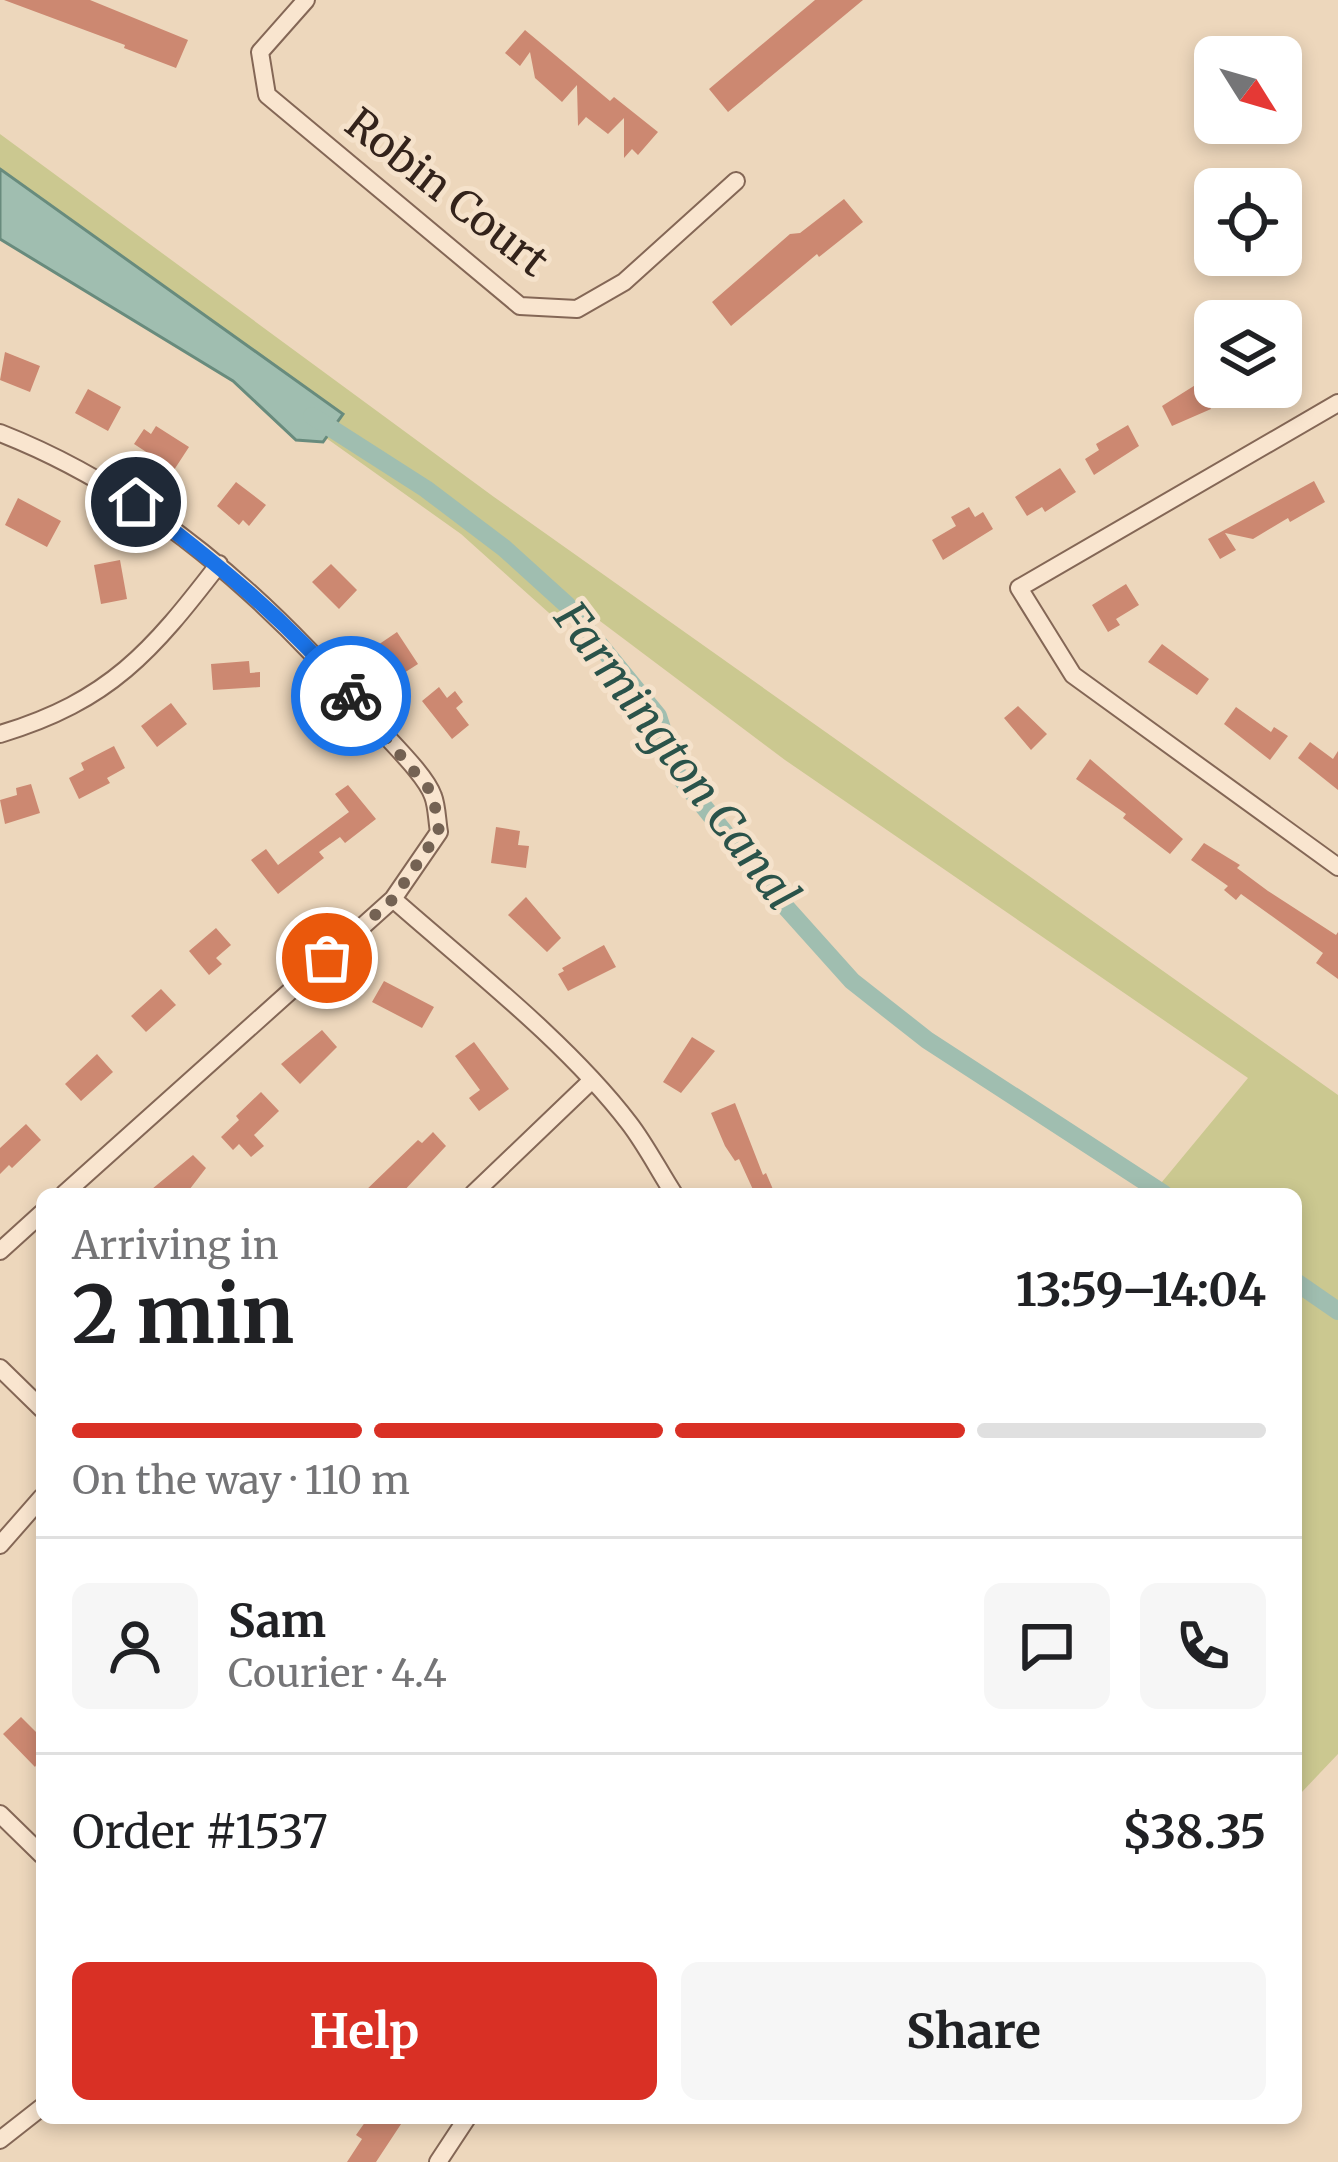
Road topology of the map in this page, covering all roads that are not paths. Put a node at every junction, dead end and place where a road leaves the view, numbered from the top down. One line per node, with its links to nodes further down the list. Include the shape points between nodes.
1 (306, 0): 2 (street, Robin Court, via 260,52 267,95 520,305 577,309 624,282)
2 (736, 181)
3 (1338, 404): 7 (street, via 1019,589 1073,675)
4 (0, 433): 5 (street, via 136,502)
5 (219, 564): 6 (street, via 157,644 102,689); 8 (street, via 315,653 433,794 439,832)
6 (0, 734)
7 (1338, 867)
8 (393, 899): 9 (street); 10 (street)
9 (591, 1082): 11 (street); 12 (street, via 630,1124)
10 (71, 1188)
11 (478, 1188)
12 (670, 1188)
13 (36, 1218): 14 (street)
14 (0, 1251)
15 (0, 1368): 16 (street)
16 (36, 1403)
17 (36, 1504): 18 (street)
18 (0, 1545)
19 (0, 1814): 20 (street)
20 (36, 1849)
21 (36, 2113): 23 (street)
22 (463, 2124): 24 (street)
23 (0, 2140)
24 (438, 2162)

